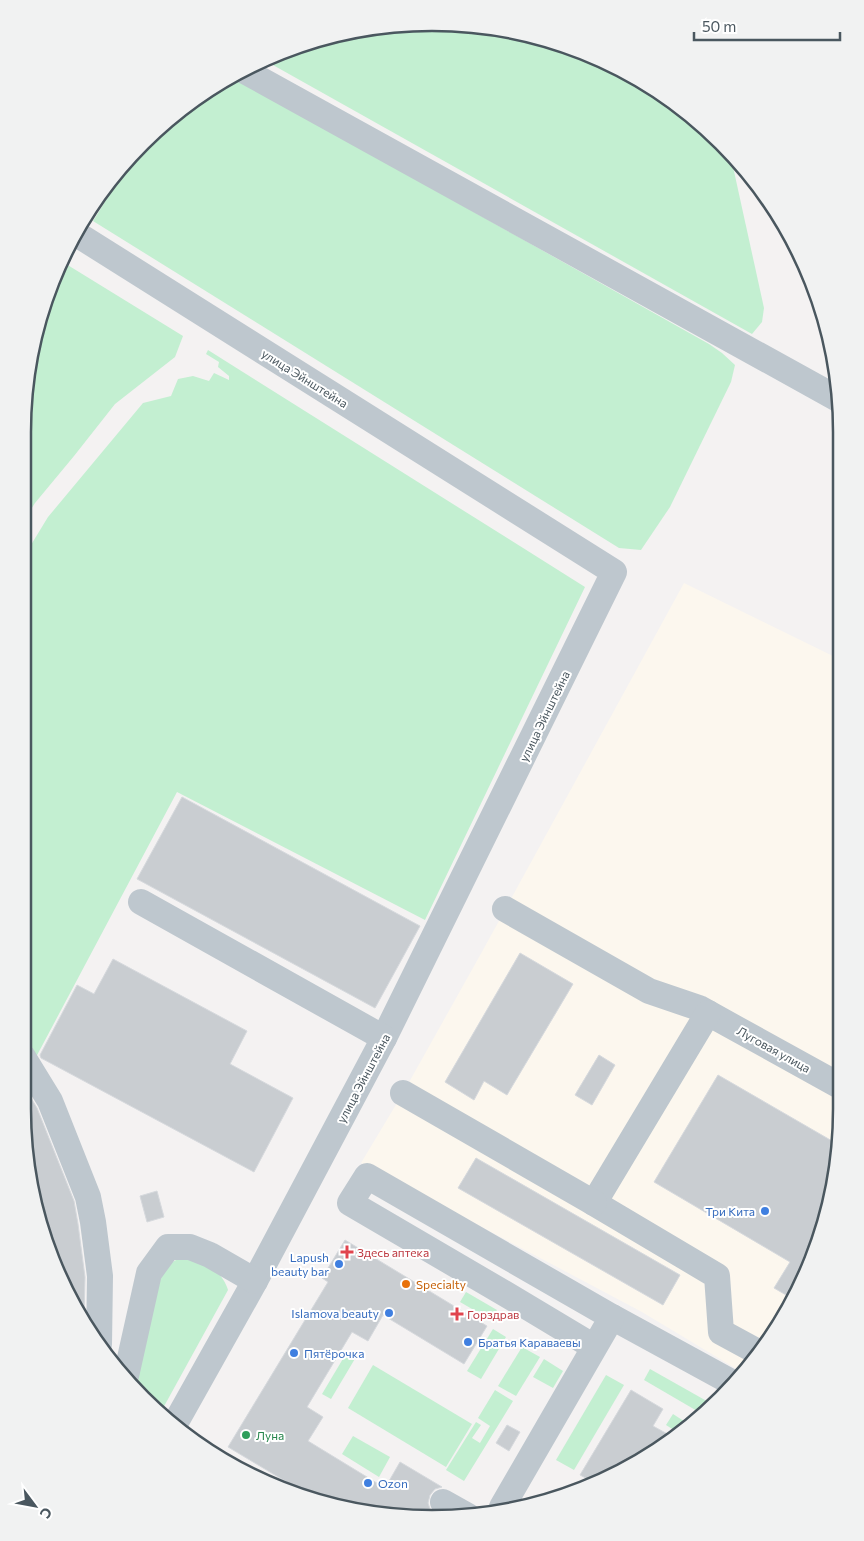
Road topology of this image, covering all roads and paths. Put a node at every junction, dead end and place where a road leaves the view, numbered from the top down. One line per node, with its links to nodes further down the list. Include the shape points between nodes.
1 (252, 75): 3 (street)
2 (82, 237): 7 (street, улица Эйнштейна, via 614,572)
3 (831, 395)
4 (140, 902): 7 (street)
5 (505, 909): 6 (street, Луговая улица, via 649,991)
6 (708, 1013): 9 (street, Луговая улица); 11 (street)
7 (384, 1038): 12 (street, улица Эйнштейна)
8 (31, 1070): 14 (street, via 50,1101 88,1197 100,1276)
9 (833, 1082)
10 (403, 1093): 11 (street)
11 (594, 1203): 16 (street, via 717,1276 721,1332)
12 (254, 1281): 17 (street, via 190,1247 168,1247 149,1273); 19 (street, улица Эйнштейна)
13 (612, 1317): 15 (street); 15 (street, via 367,1176 350,1203); 18 (street)
14 (99, 1332)
15 (594, 1347): 21 (street)
16 (753, 1349)
17 (128, 1369)
18 (727, 1380)
19 (178, 1418)
20 (443, 1502): 22 (street)
21 (505, 1503)
22 (456, 1509)

